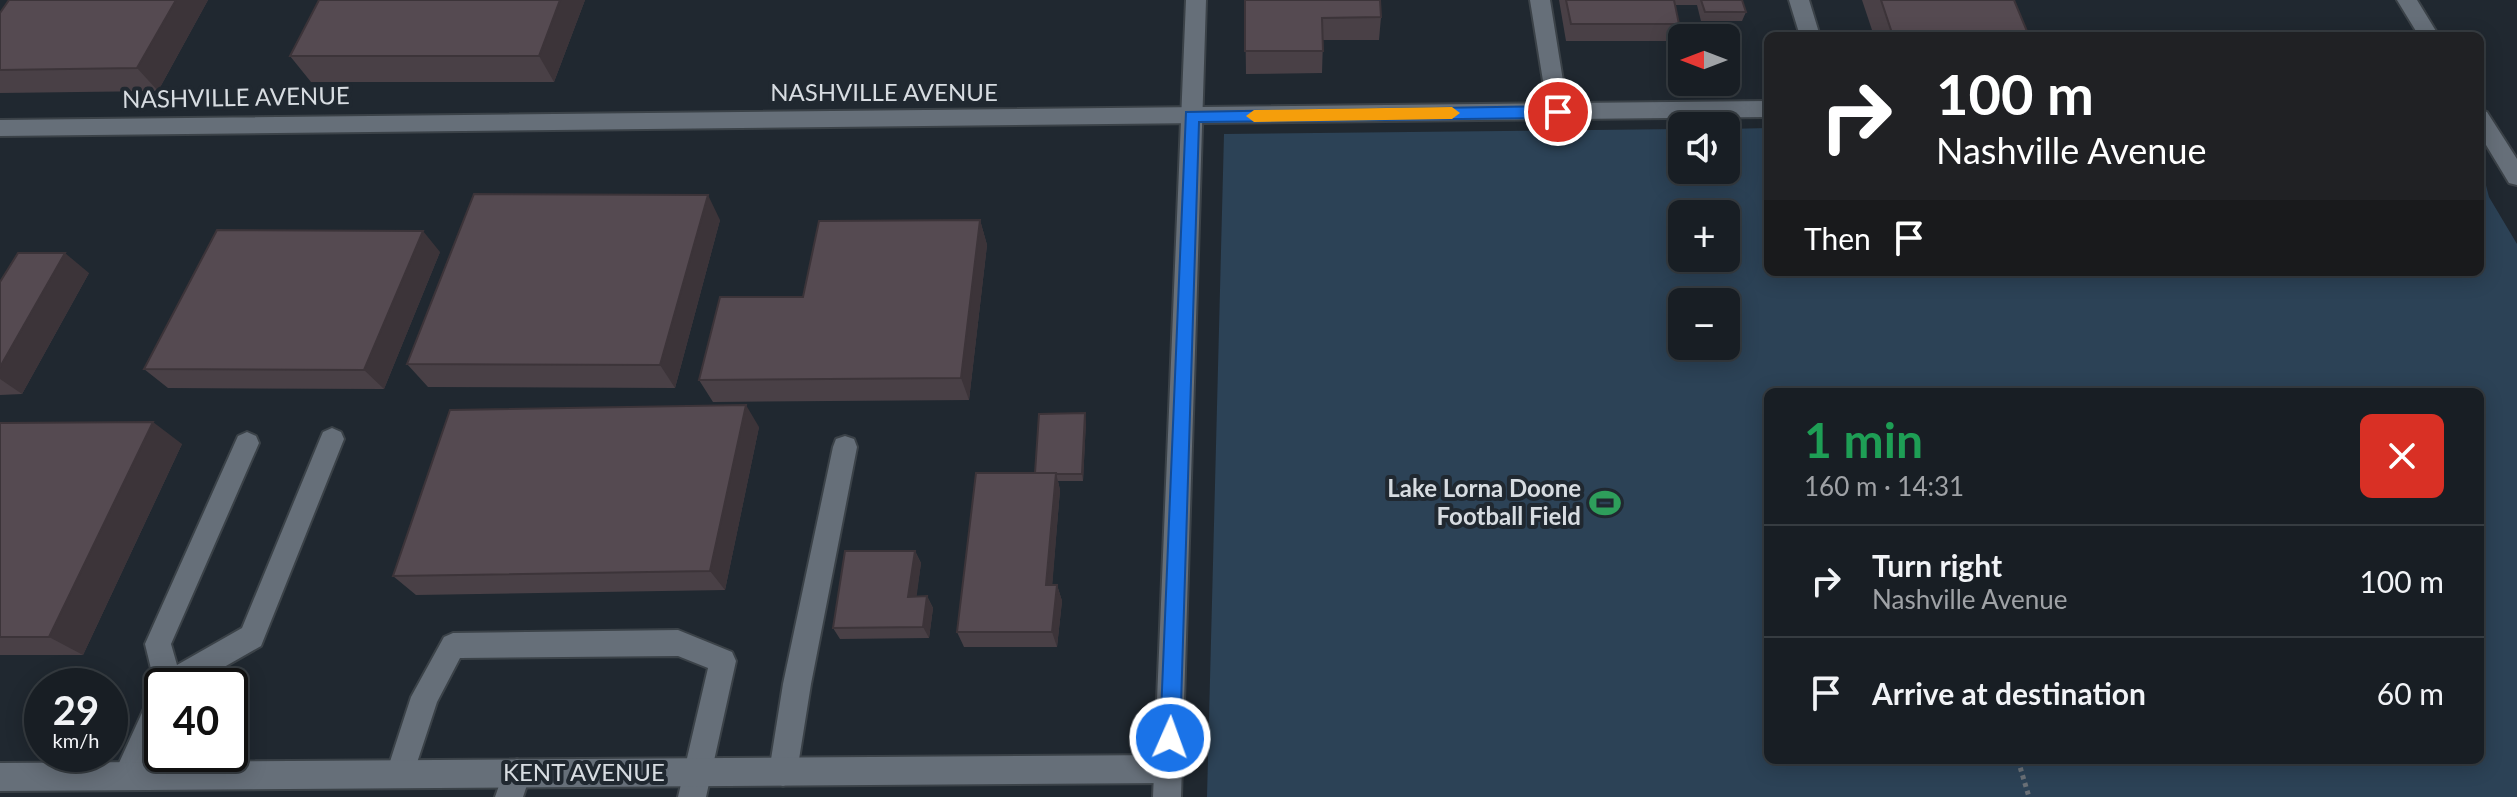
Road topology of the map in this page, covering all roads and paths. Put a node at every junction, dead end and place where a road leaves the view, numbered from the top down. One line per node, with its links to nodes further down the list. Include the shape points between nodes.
1 (1196, 0): 9 (street)
2 (1540, 0): 8 (street)
3 (1799, 0): 5 (street)
4 (2407, 0): 6 (street)
5 (1809, 32)
6 (2427, 32)
7 (1764, 109): 8 (street, NASHVILLE AVENUE)
8 (1558, 112): 9 (street, NASHVILLE AVENUE)
9 (1192, 117): 11 (street, NASHVILLE AVENUE); 24 (street)
10 (2484, 123): 12 (street)
11 (0, 128)
12 (2517, 177)
13 (332, 439): 17 (street, via 252,637)
14 (247, 443): 16 (street, via 158,644)
15 (845, 447): 20 (street)
16 (163, 668)
17 (202, 668)
18 (144, 739): 22 (street)
19 (2019, 764): 27 (path)
20 (783, 772): 24 (street, KENT AVENUE); 26 (street, KENT AVENUE)
21 (400, 774): 22 (street, KENT AVENUE); 25 (street, KENT AVENUE); 26 (street, via 425,697 453,646 678,643 723,661)
22 (127, 776): 23 (street, KENT AVENUE)
23 (3, 781)
24 (1168, 783)
25 (513, 785): 26 (street, KENT AVENUE)
26 (694, 785)
27 (2029, 797)

